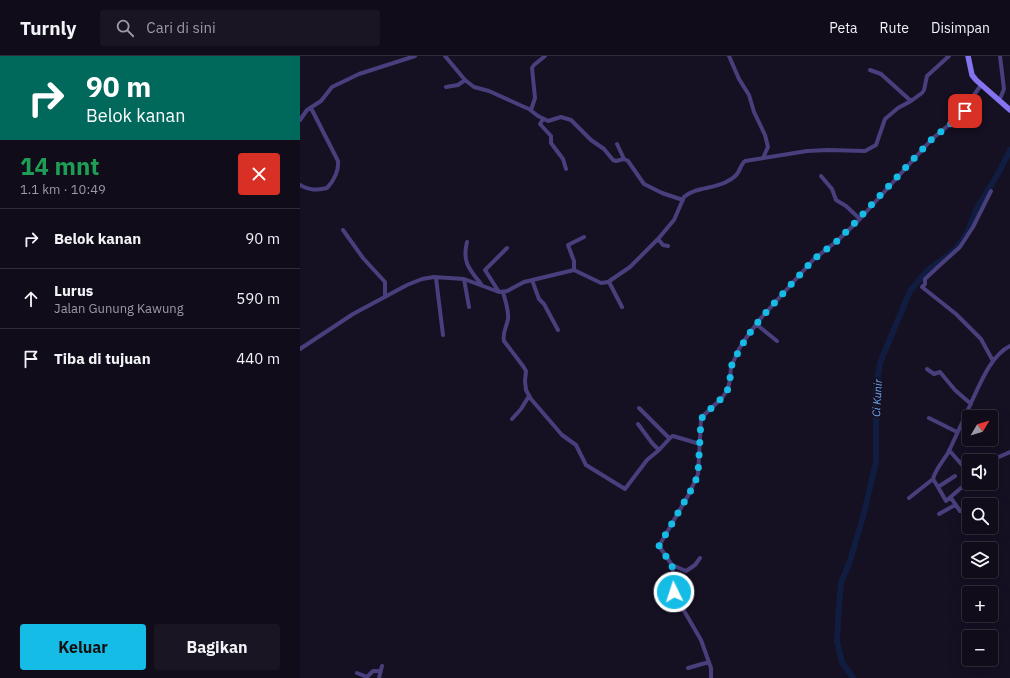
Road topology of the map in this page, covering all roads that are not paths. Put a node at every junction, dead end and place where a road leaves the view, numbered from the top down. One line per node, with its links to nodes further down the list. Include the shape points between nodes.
1 (415, 56): 14 (street, via 341,82 329,89 321,101)
2 (445, 56): 9 (street)
3 (545, 56): 15 (street, via 532,68 535,98)
4 (729, 56): 20 (street, via 739,80 749,95 766,139 768,147)
5 (948, 56): 12 (street, via 927,76 924,90)
6 (968, 56): 10 (street, via 972,75)
7 (1000, 56): 13 (street, via 1004,89)
8 (870, 70): 12 (street, via 881,74)
9 (465, 80): 11 (street, via 458,85); 15 (street, via 474,87)
10 (981, 85): 13 (street); 27 (street, via 964,113 932,139)
11 (446, 87)
12 (911, 101): 20 (street, via 898,108 885,120 876,145 865,150 828,150)
13 (998, 101): 16 (street)
14 (311, 108): 18 (street); 24 (street, via 338,161 338,166 327,188 314,191)
15 (530, 110): 17 (street)
16 (1010, 110)
17 (543, 119): 21 (street, via 548,121 561,117 571,120 613,160); 22 (street, via 540,124 551,136 551,143 562,157)
18 (300, 120)
19 (617, 144): 21 (street)
20 (763, 158): 26 (street, via 745,161 732,179 689,193)
21 (624, 159): 26 (street, via 644,184)
22 (566, 169)
23 (821, 176): 27 (street, via 832,189 836,200)
24 (300, 184)
25 (990, 191): 50 (street, via 973,227 960,247 925,279 922,287 956,314 981,339)
26 (683, 200): 30 (street, via 674,220)
27 (860, 219): 44 (street, via 814,259)
28 (342, 230): 41 (street, via 385,282)
29 (584, 237): 34 (street, via 568,245 574,261)
30 (658, 239): 32 (street, via 663,245); 38 (street, via 630,267)
31 (468, 242): 39 (street, via 465,250 466,263)
32 (668, 246)
33 (508, 248): 40 (street, via 485,270)
34 (574, 270): 37 (street); 38 (street, via 601,283)
35 (436, 278): 36 (street); 41 (street, via 422,279); 46 (street)
36 (464, 279): 39 (street); 42 (street)
37 (532, 280): 40 (street); 45 (street, via 539,300 544,304)
38 (609, 282): 43 (street)
39 (481, 284): 40 (street)
40 (501, 292): 52 (street, via 508,318 503,338 526,372 525,385)
41 (385, 297): 49 (street, via 345,318)
42 (469, 307)
43 (622, 307)
44 (756, 324): 47 (street); 60 (street, via 734,360 728,389 701,420)
45 (558, 330)
46 (443, 335)
47 (777, 341)
48 (1010, 346): 50 (street)
49 (300, 349)
50 (993, 361): 53 (street, via 976,389)
51 (927, 369): 53 (street, via 934,374 940,372)
52 (529, 396): 56 (street); 61 (street, via 562,434 576,445 586,465 623,489)
53 (971, 404): 58 (street)
54 (639, 408): 59 (street)
55 (929, 418): 58 (street)
56 (512, 419)
57 (638, 424): 61 (street)
58 (957, 432): 62 (street)
59 (669, 438): 60 (street, via 674,436); 61 (street)
60 (700, 444): 76 (street, via 698,474 694,485 659,546)
61 (659, 450)
62 (949, 450): 65 (street); 67 (street)
63 (1010, 452): 64 (street)
64 (998, 457)
65 (962, 465)
66 (955, 476): 68 (street)
67 (933, 479): 68 (street); 70 (street)
68 (938, 487): 71 (street, via 945,501)
69 (962, 488): 71 (street)
70 (909, 498)
71 (951, 498): 72 (street)
72 (955, 504): 73 (street); 74 (street)
73 (960, 511)
74 (939, 514)
75 (700, 558): 76 (street, via 686,571)
76 (672, 565): 77 (street, via 676,597 702,640)
77 (709, 662): 78 (street); 81 (street)
78 (688, 668)
79 (357, 673): 80 (street, via 367,677 372,671 381,668)
80 (379, 678)
81 (711, 678)

